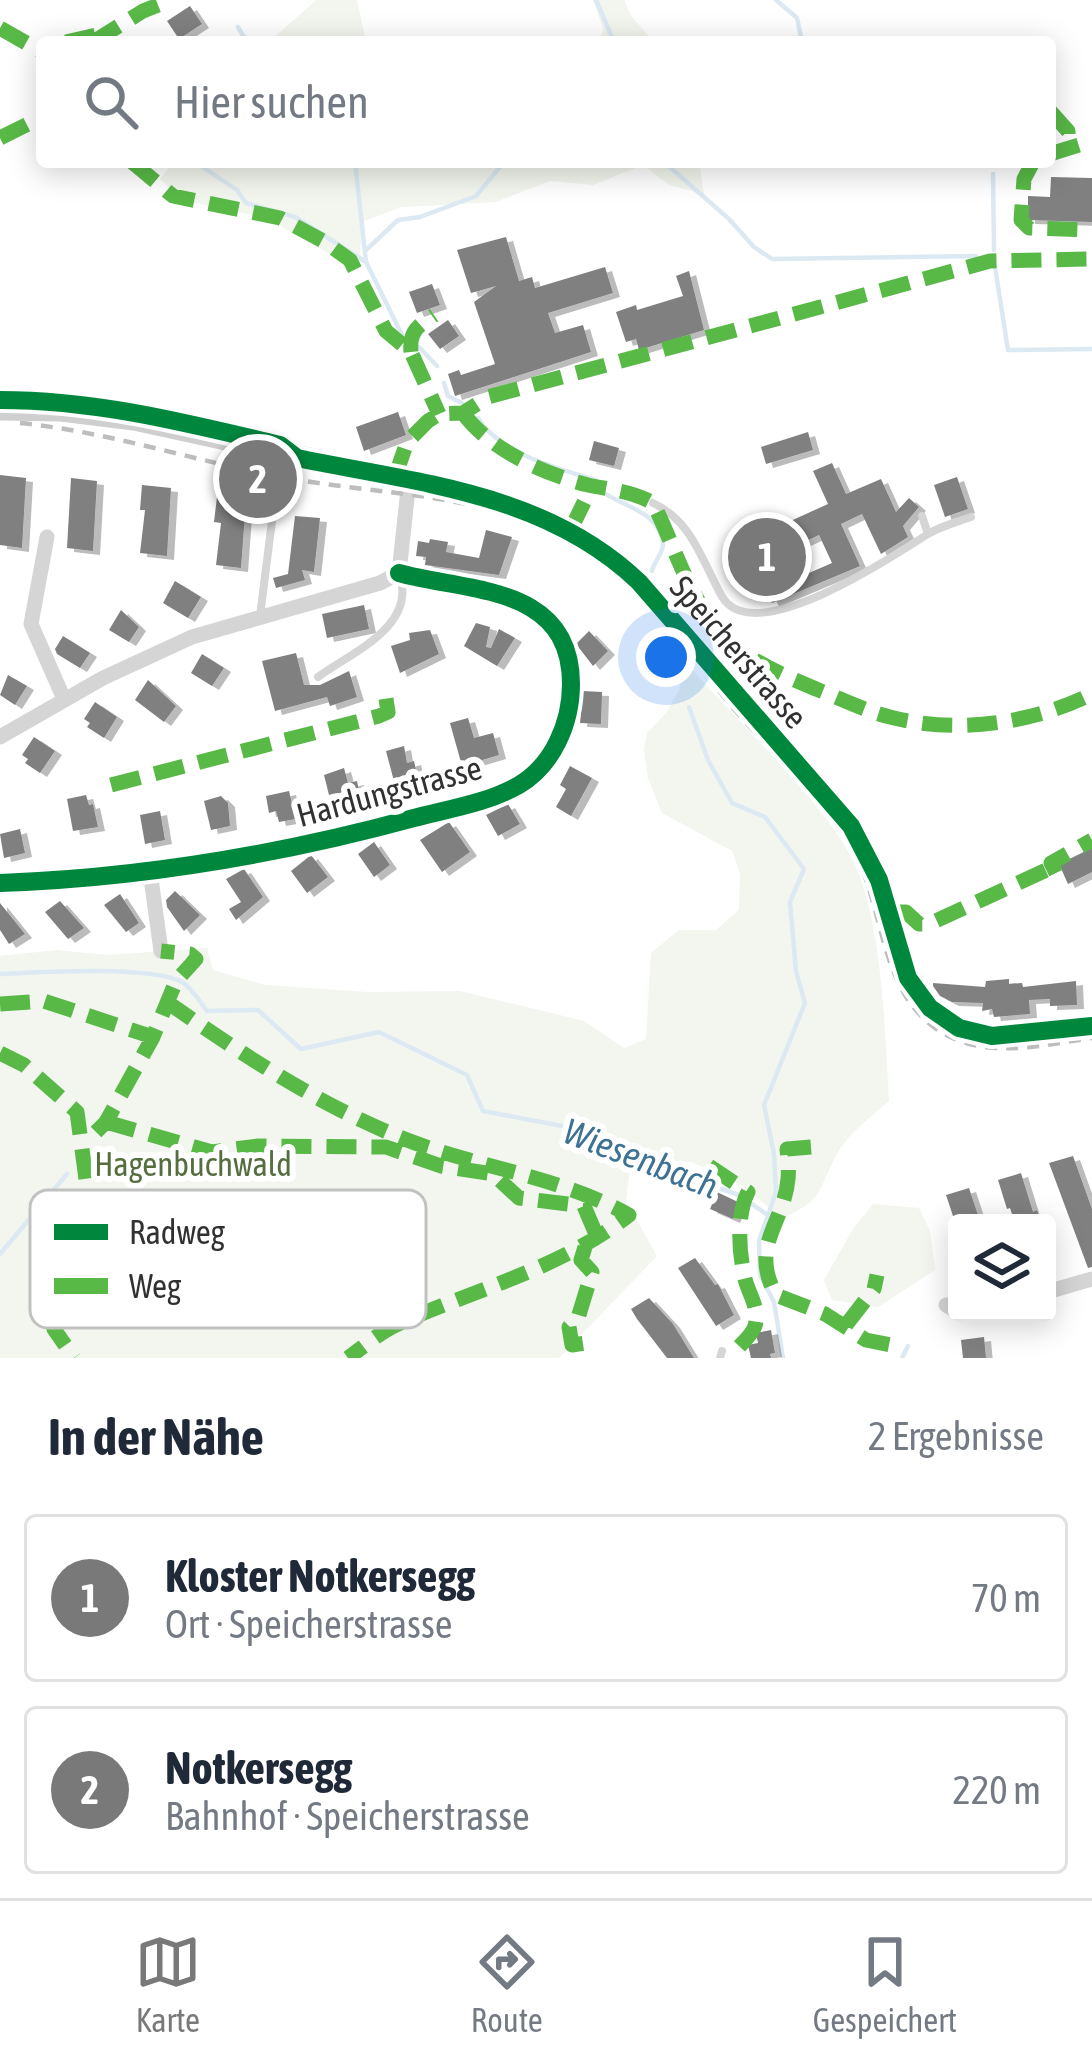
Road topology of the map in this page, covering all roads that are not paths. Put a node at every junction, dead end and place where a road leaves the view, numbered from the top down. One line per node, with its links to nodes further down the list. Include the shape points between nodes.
1 (0, 410): 2 (main road, Speicherstrasse, via 134,420)
2 (409, 480): 9 (street); 17 (main road, Speicherstrasse, via 540,515 587,539 639,582 851,826 879,880 908,978 930,1008 959,1028 992,1036)
3 (653, 503): 7 (lane, via 674,513 728,605 746,613 807,602)
4 (274, 505): 10 (lane)
5 (922, 516): 7 (lane)
6 (971, 517): 7 (lane)
7 (928, 534)
8 (47, 537): 12 (street, via 31,624)
9 (399, 573): 10 (street); 11 (lane, via 404,590 392,626); 14 (street, Hardungstrasse, via 513,596 560,638 571,697 546,760 520,784 478,800 344,837)
10 (260, 616): 12 (street, via 192,637)
11 (318, 676)
12 (64, 699): 13 (street)
13 (0, 737)
14 (150, 871): 15 (street, Hardungstrasse); 16 (street)
15 (0, 883)
16 (161, 951)
17 (1092, 1026)
18 (1092, 1279): 19 (street)
19 (1056, 1289)

